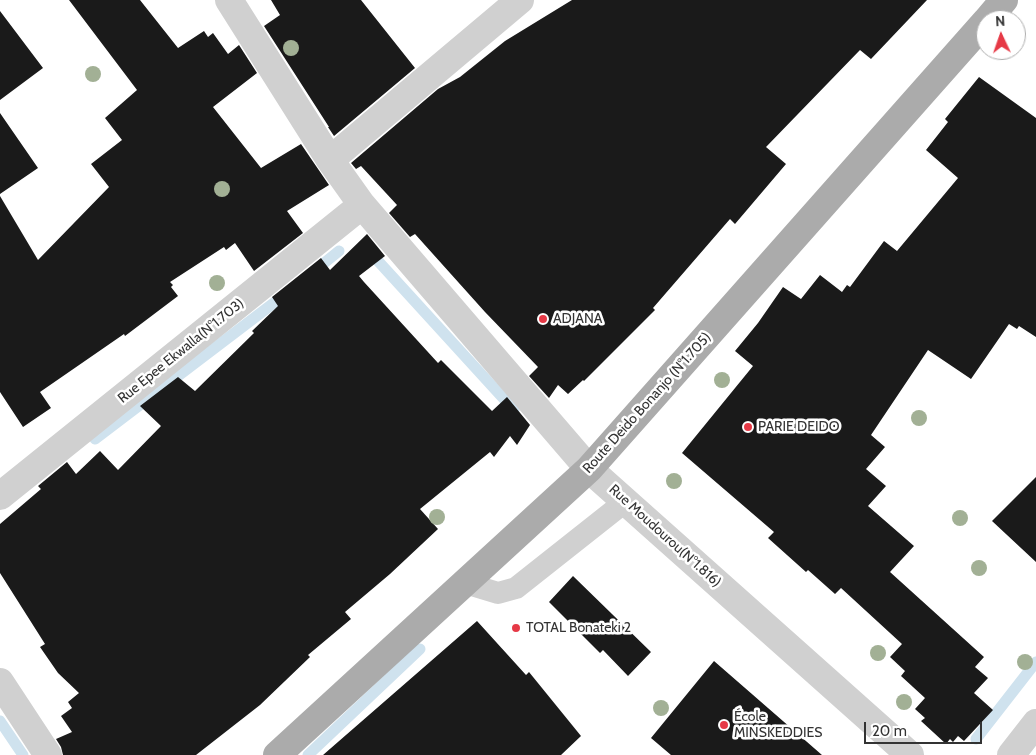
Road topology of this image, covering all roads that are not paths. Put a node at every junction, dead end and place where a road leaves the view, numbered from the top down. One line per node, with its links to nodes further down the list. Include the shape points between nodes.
1 (228, 0): 6 (street, Rue Moudourou(N°1.816))
2 (520, 0): 6 (street)
3 (1004, 0): 4 (main road, Route Deido Bonanjo (N°1.705))
4 (995, 10)
5 (976, 31): 8 (main road, Route Deido Bonanjo (N°1.705))
6 (330, 160): 7 (street, Rue Moudourou(N°1.816))
7 (362, 205): 8 (street, Rue Moudourou(N°1.816)); 9 (street, Rue Epee Ekwalla(N°1.703))
8 (589, 469): 10 (street, Rue Moudourou(N°1.816)); 11 (main road, Route Deido Bonanjo (N°1.705))
9 (0, 496)
10 (626, 501): 11 (lane, via 516,588 498,593); 16 (street, Rue Moudourou(N°1.816))
11 (465, 583): 15 (main road, Route Deido Bonanjo (N°1.705))
12 (0, 682): 14 (street)
13 (1036, 723): 17 (street)
14 (48, 755)
15 (277, 755)
16 (910, 755)
17 (1011, 755)

